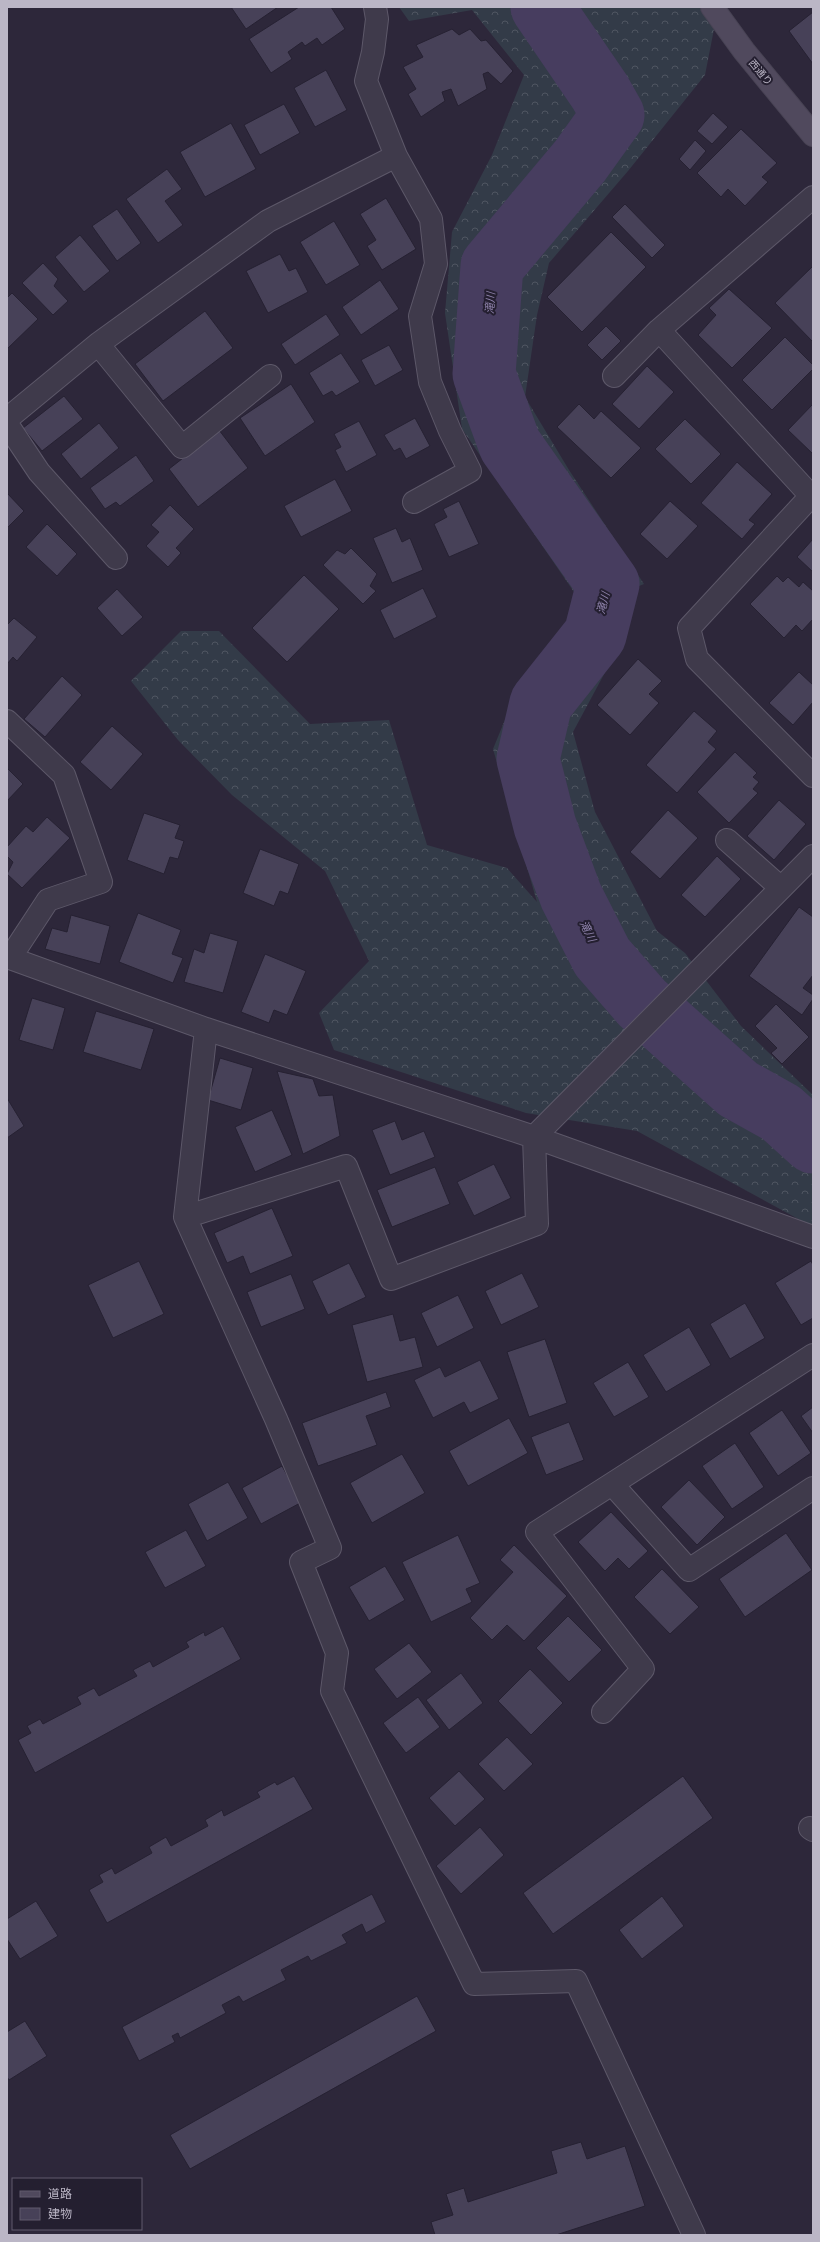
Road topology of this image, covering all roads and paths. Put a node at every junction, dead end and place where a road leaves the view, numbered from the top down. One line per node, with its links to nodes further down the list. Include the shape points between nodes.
1 (376, 7): 4 (street, via 373,52 366,81)
2 (712, 7): 3 (street, 西通り, via 744,52)
3 (813, 134)
4 (396, 156): 7 (street, via 268,221); 12 (street, via 431,219 436,264 420,316 430,382 470,471)
5 (813, 197): 6 (street)
6 (659, 330): 9 (street); 15 (street, via 811,496 689,628 696,659)
7 (98, 344): 8 (street, via 182,447); 10 (street)
8 (270, 376)
9 (614, 376)
10 (7, 419)
11 (7, 424): 13 (street, via 39,472)
12 (414, 502)
13 (116, 558)
14 (7, 721): 19 (street, via 64,775 101,882 48,900)
15 (813, 776)
16 (727, 840): 18 (street)
17 (813, 856): 18 (street)
18 (781, 888): 21 (street)
19 (8, 957): 20 (street)
20 (206, 1029): 21 (street); 22 (street)
21 (534, 1137): 22 (street, via 536,1224 391,1279 346,1166); 23 (street)
22 (185, 1218): 28 (street, via 276,1419 330,1548 301,1562 337,1652 332,1691 474,1984 576,1981)
23 (813, 1236)
24 (813, 1355): 25 (street)
25 (612, 1484): 26 (street, via 689,1570); 27 (street, via 537,1532 643,1669)
26 (813, 1488)
27 (603, 1712)
28 (694, 2235)

